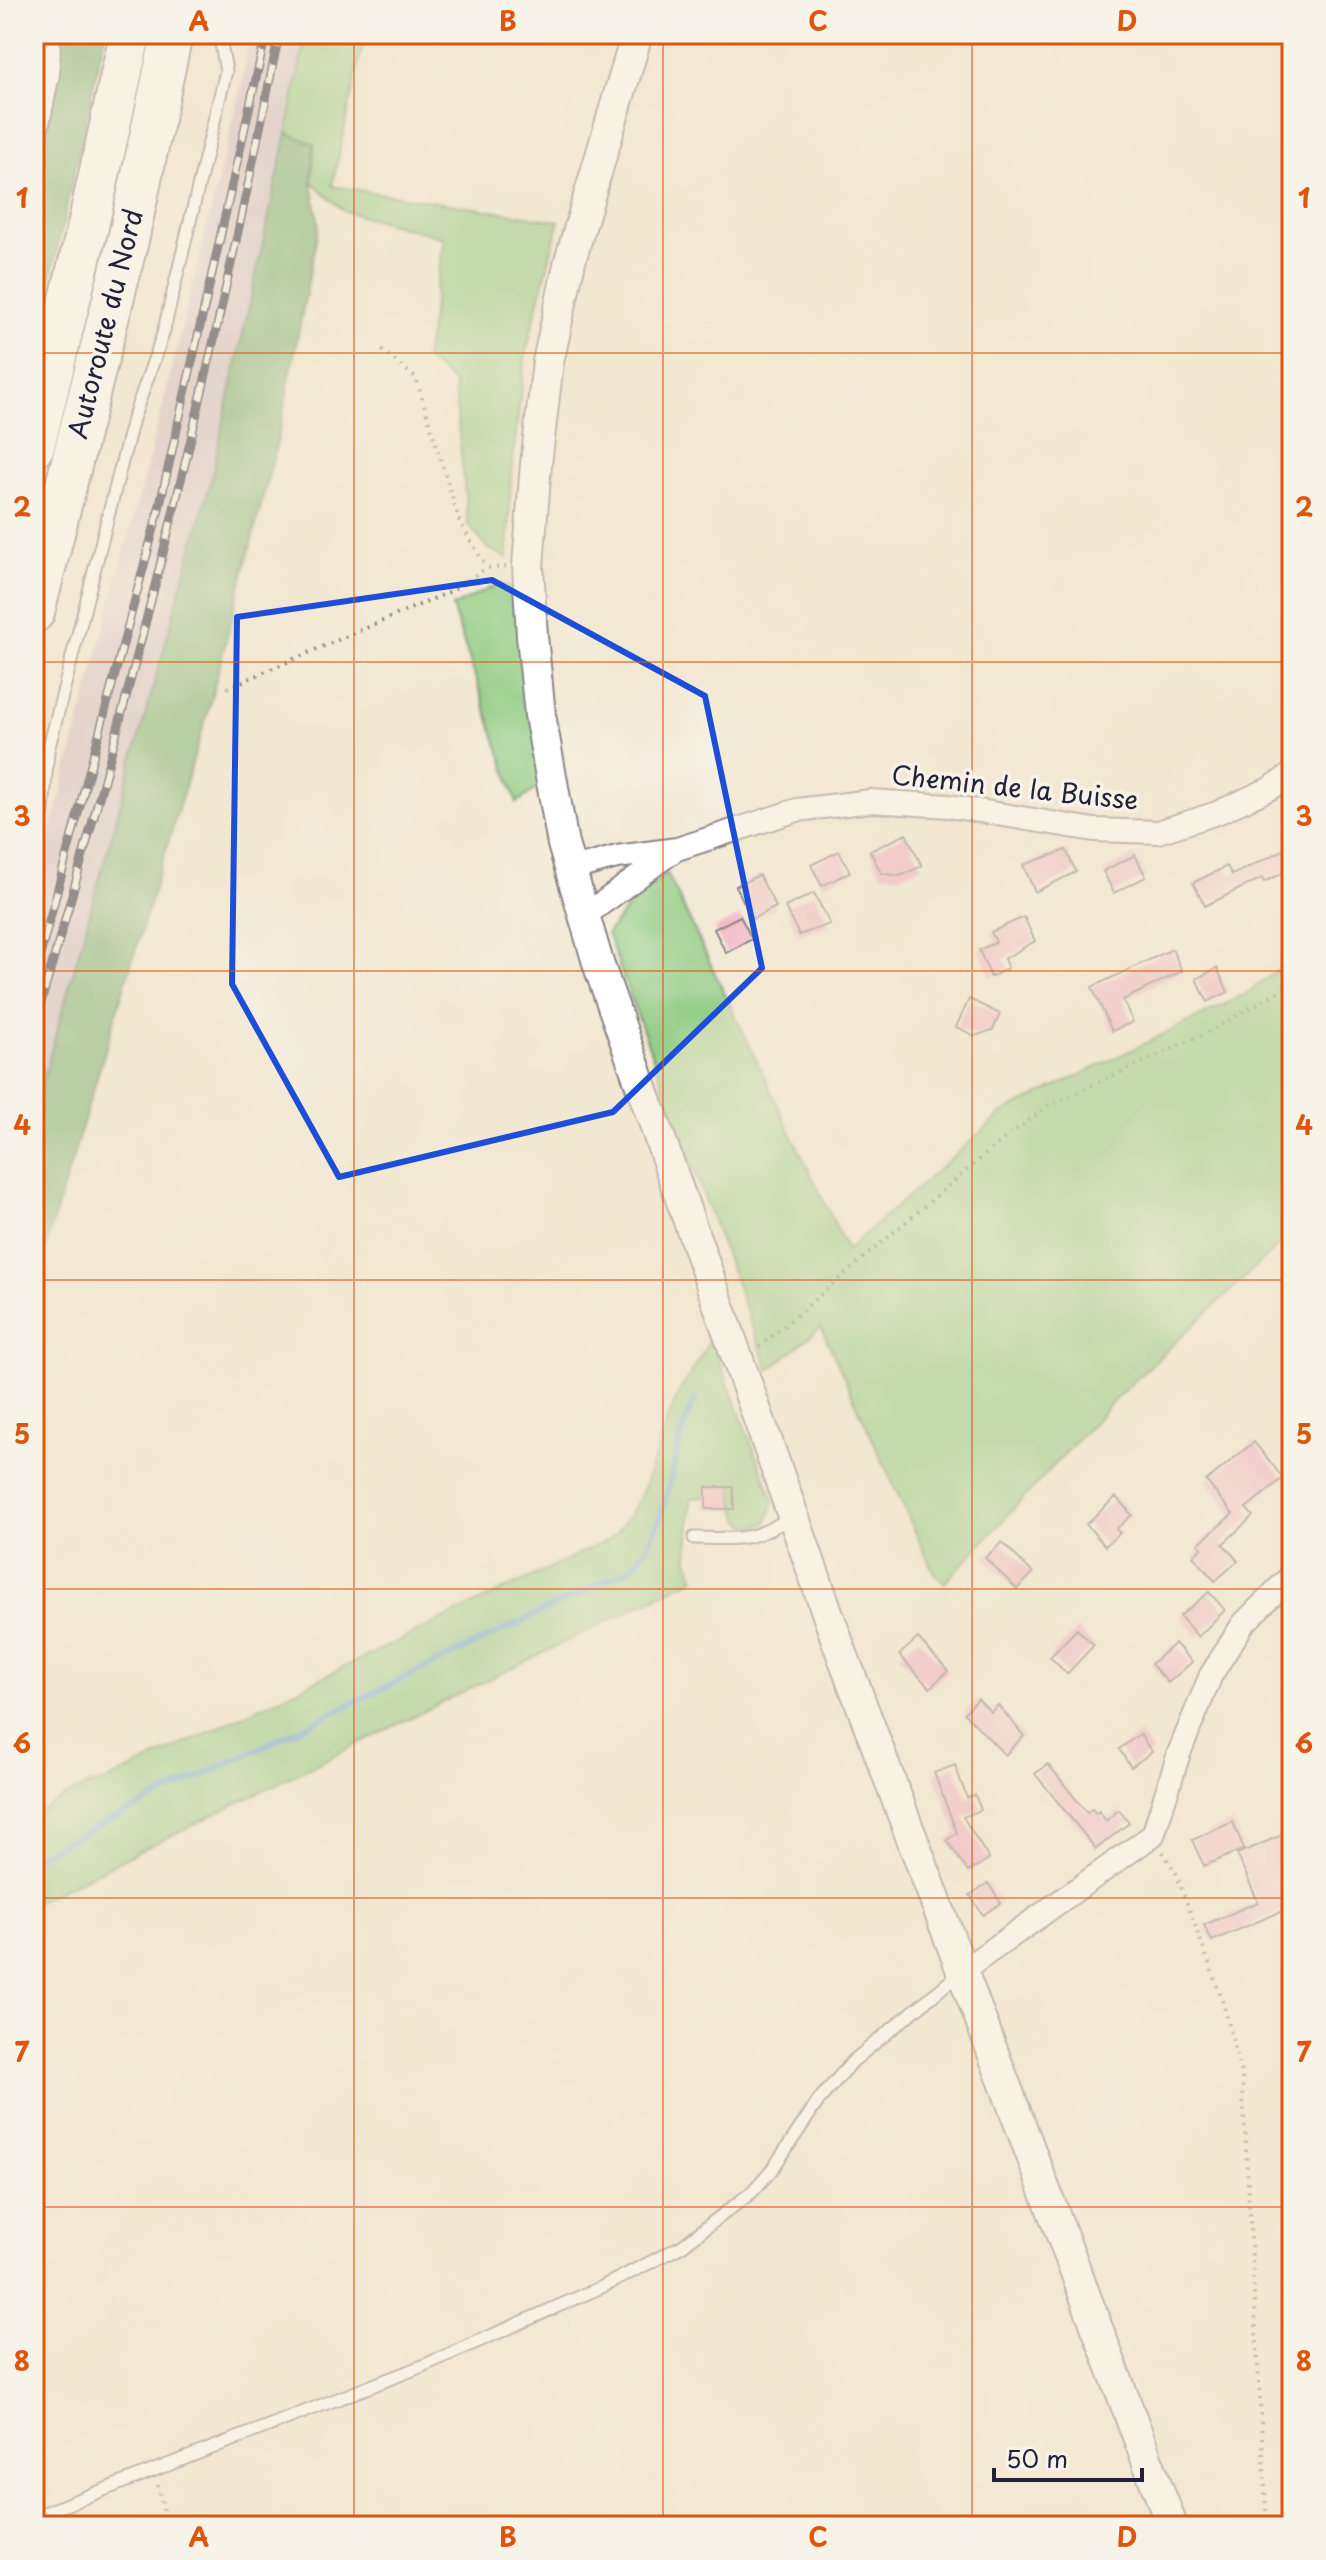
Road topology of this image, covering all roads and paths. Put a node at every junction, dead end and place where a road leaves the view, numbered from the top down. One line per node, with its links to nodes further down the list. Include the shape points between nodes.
1 (45, 34): 6 (street)
2 (130, 34): 8 (highway, Autoroute du Nord)
3 (172, 34): 11 (highway, Autoroute du Nord, via 124,256)
4 (637, 34): 9 (street, via 570,261 548,362)
5 (219, 35): 13 (lane, via 226,71 166,319 133,419)
6 (34, 123)
7 (382, 350): 10 (path, via 416,378 460,523)
8 (34, 446)
9 (528, 566): 10 (path); 18 (street, via 540,715)
10 (487, 568): 12 (path, via 447,593)
11 (34, 612)
12 (227, 688)
13 (48, 751): 14 (lane); 16 (lane, via 43,811)
14 (34, 769)
15 (1292, 774): 17 (street, Chemin de la Buisse, via 1217,813 1158,832 1094,830 949,806 871,801 797,810)
16 (34, 843)
17 (677, 849): 18 (street, Chemin de la Buisse); 19 (street, Chemin de la Buisse)
18 (569, 870): 19 (street)
19 (583, 917): 21 (street)
20 (1292, 983): 21 (path, via 1211,1031 1048,1106)
21 (739, 1364): 22 (street)
22 (793, 1515): 23 (lane, via 763,1535 746,1539); 26 (street)
23 (694, 1538)
24 (1292, 1575): 25 (street, via 1243,1624 1211,1675)
25 (1153, 1835): 26 (street); 31 (path, via 1181,1887 1223,2002 1242,2077)
26 (961, 1972): 27 (lane, via 853,2061 752,2192 682,2246 420,2367); 30 (street)
27 (155, 2472): 28 (lane); 29 (path)
28 (34, 2517)
29 (167, 2526)
30 (1172, 2526)
31 (1267, 2526)

